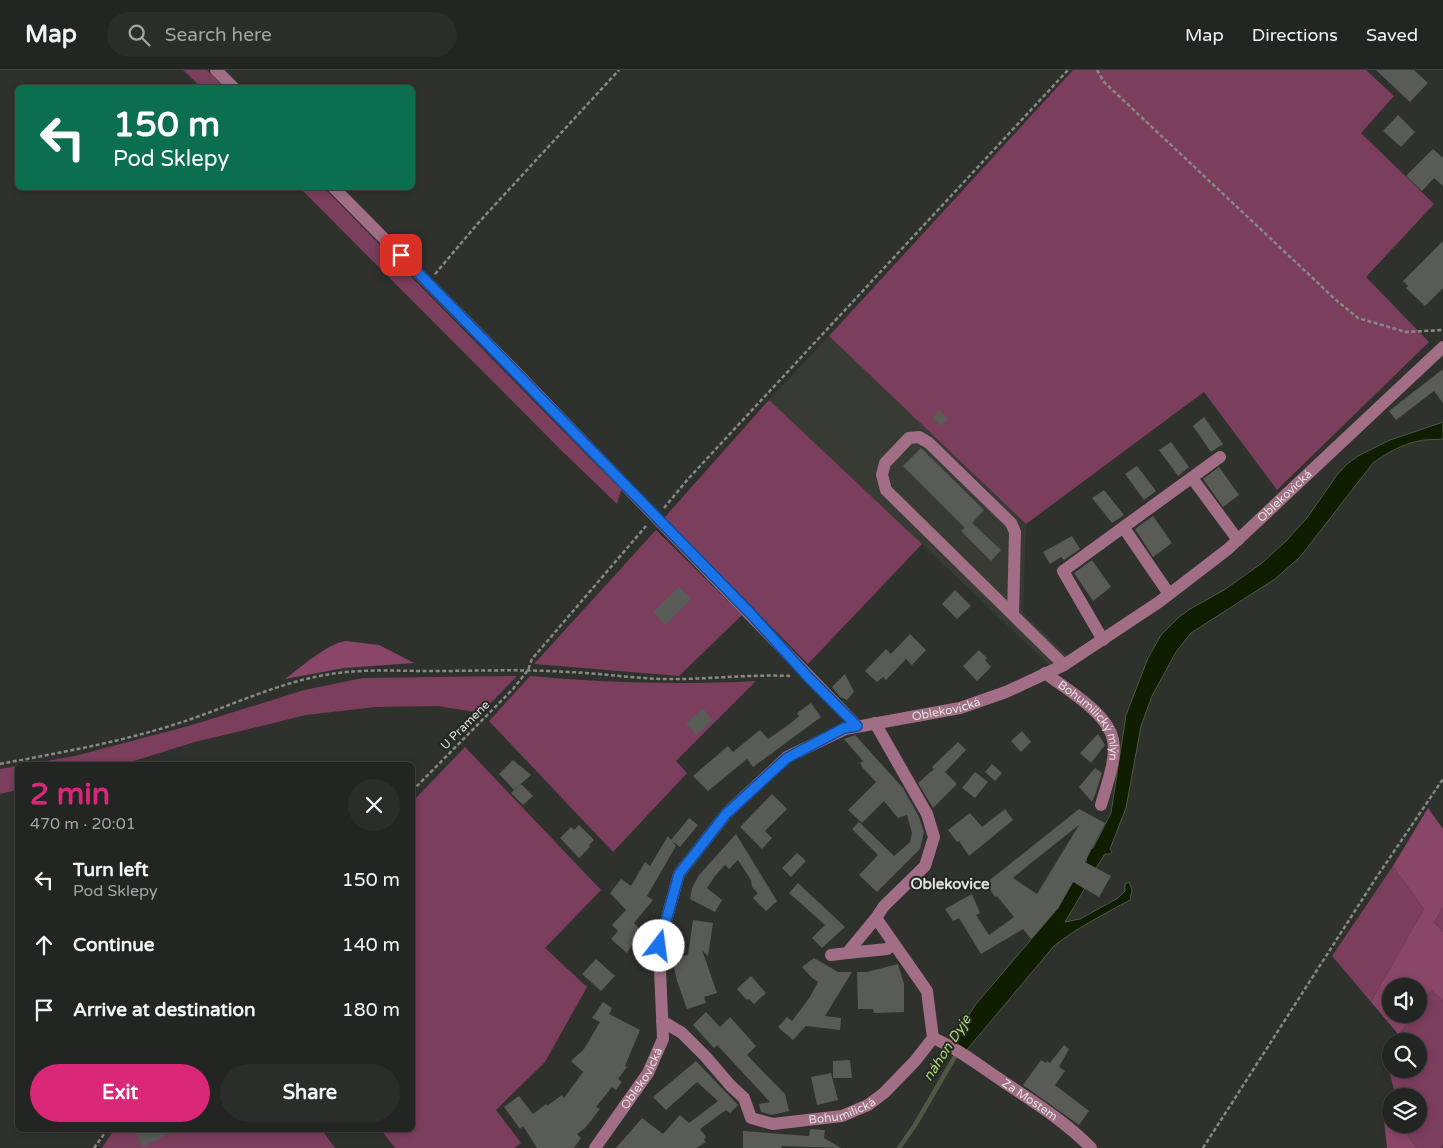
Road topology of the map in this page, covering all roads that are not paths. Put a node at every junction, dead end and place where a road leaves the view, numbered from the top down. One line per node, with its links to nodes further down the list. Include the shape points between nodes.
1 (216, 70): 2 (street)
2 (231, 85)
3 (336, 190): 15 (street)
4 (1443, 346): 8 (street, Oblekovická)
5 (1220, 457): 6 (street)
6 (1192, 478): 7 (street); 8 (street)
7 (1124, 528): 9 (street); 11 (street, via 1063,571)
8 (1238, 540): 9 (street, Oblekovická)
9 (1169, 594): 11 (street, Oblekovická)
10 (1013, 615): 10 (street, via 886,490 882,475 885,463 909,438 919,437 929,442 1011,523 1015,532); 12 (street)
11 (1103, 640): 12 (street, Oblekovická)
12 (1064, 666): 13 (street, Oblekovická)
13 (1045, 673): 14 (street, Oblekovická, via 1006,692 960,708); 16 (street, Bohumilický mlýn, via 1095,711 1107,725 1113,740 1113,753)
14 (875, 723): 15 (street, Oblekovická); 17 (street, via 927,814 934,837 925,866)
15 (857, 726): 21 (street, Oblekovická, via 844,728 787,758 726,814 679,874 659,946)
16 (1101, 805)
17 (876, 918): 18 (street); 19 (street)
18 (894, 944): 19 (street, via 887,949); 22 (street, via 927,990)
19 (846, 953): 20 (street)
20 (831, 955)
21 (662, 1021): 22 (street, Bohumilická, via 682,1033 706,1056 744,1098 752,1118 773,1124 842,1116 868,1105 884,1093); 23 (street, Oblekovická, via 663,1039 648,1072)
22 (933, 1038): 24 (street, Za Mostem, via 965,1055 1037,1104)
23 (595, 1148)
24 (1091, 1148)

